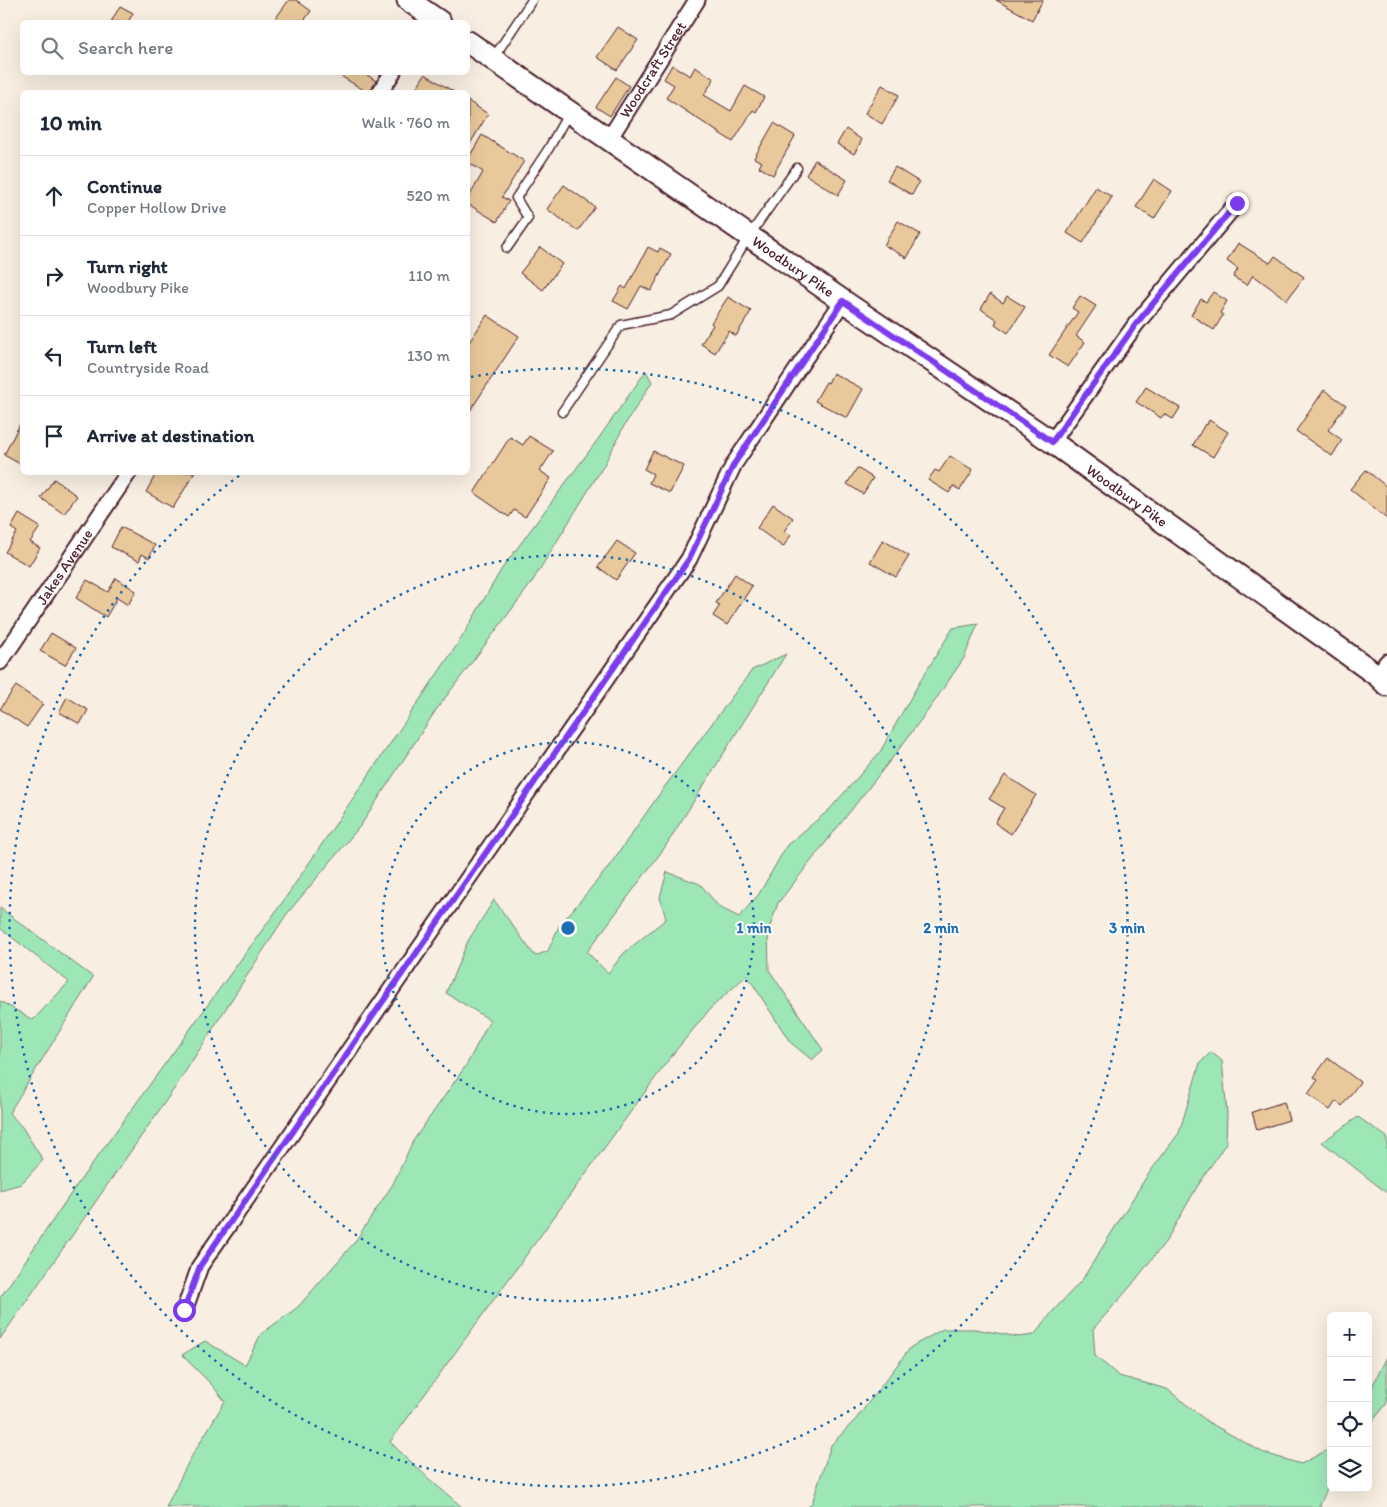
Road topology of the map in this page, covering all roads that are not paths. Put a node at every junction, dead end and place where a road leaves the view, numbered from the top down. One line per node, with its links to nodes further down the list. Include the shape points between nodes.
1 (408, 0): 4 (street)
2 (532, 0): 6 (lane)
3 (697, 0): 10 (street, Woodcraft Street)
4 (432, 20)
5 (470, 43): 6 (street, Woodbury Pike)
6 (493, 59): 9 (street, Woodbury Pike)
7 (391, 75): 8 (street)
8 (381, 90)
9 (569, 112): 10 (street, Woodbury Pike); 14 (lane, via 516,198 528,218)
10 (609, 139): 13 (street, Woodbury Pike)
11 (797, 168): 13 (lane)
12 (1237, 203): 17 (street, via 1136,324)
13 (749, 236): 15 (street, Woodbury Pike); 16 (lane, via 718,286 671,315 621,325)
14 (507, 248)
15 (843, 301): 17 (street, Woodbury Pike); 21 (street, via 734,464 689,559 200,1266)
16 (562, 412)
17 (1052, 442): 20 (street, Woodbury Pike)
18 (127, 475): 19 (street, Jakes Avenue)
19 (0, 662)
20 (1384, 674)
21 (184, 1310)

